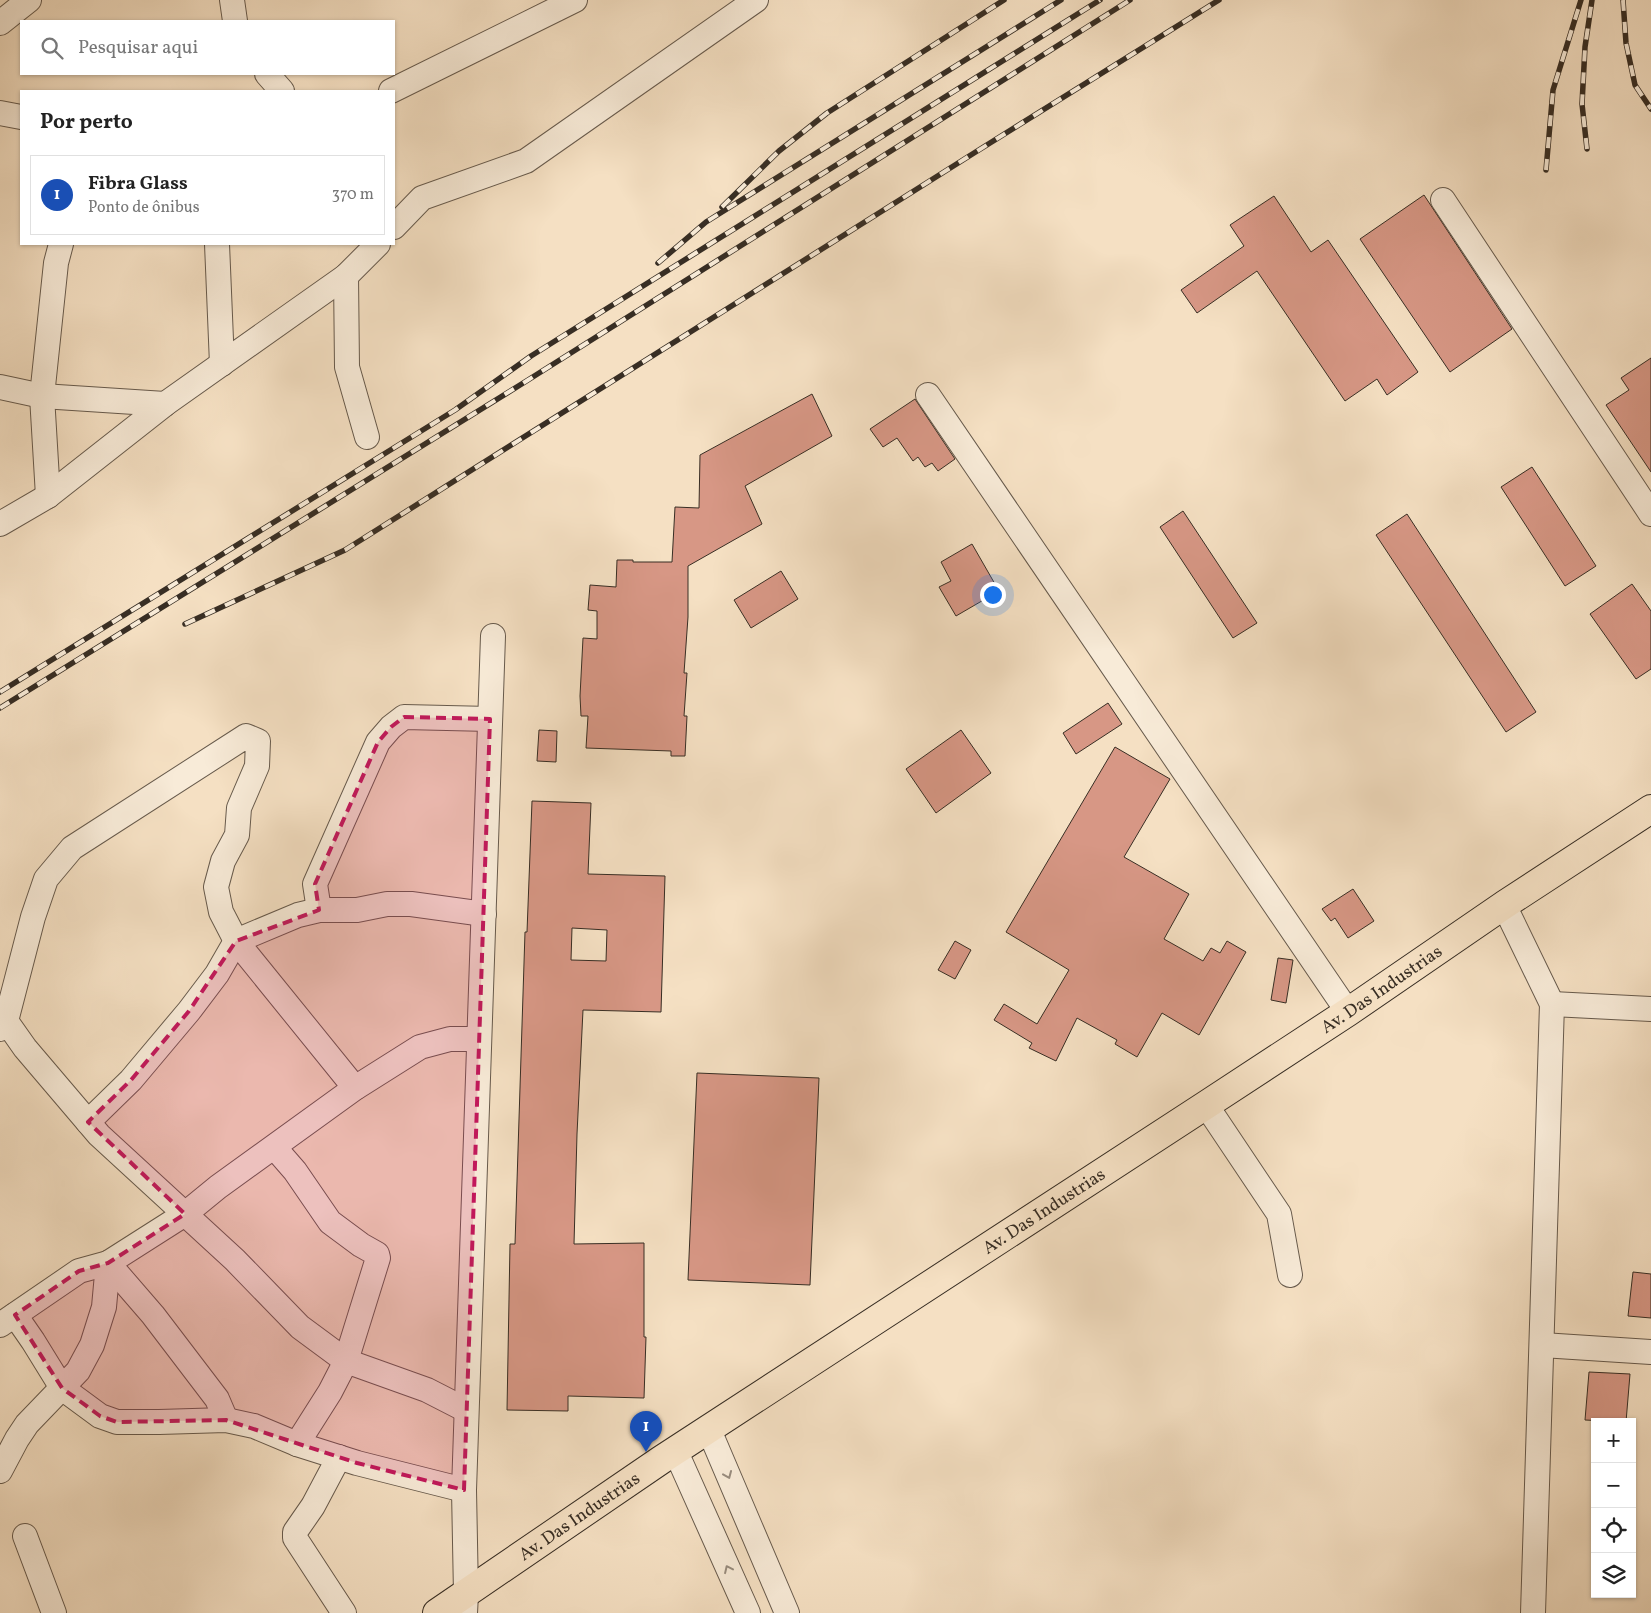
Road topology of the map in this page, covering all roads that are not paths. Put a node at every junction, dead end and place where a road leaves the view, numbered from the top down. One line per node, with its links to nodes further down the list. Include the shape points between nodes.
1 (29, 0): 6 (street)
2 (232, 0): 5 (street)
3 (575, 0): 9 (street)
4 (756, 0): 13 (street, via 526,161 422,198)
5 (235, 20)
6 (0, 23)
7 (267, 75): 8 (street)
8 (281, 90)
9 (393, 90)
10 (0, 113): 11 (street)
11 (20, 117)
12 (1443, 200): 25 (street)
13 (395, 226)
14 (61, 245): 21 (street)
15 (217, 245): 18 (street)
16 (377, 245): 17 (street)
17 (346, 276): 18 (street); 23 (street, via 347,368)
18 (222, 364): 22 (street)
19 (0, 387): 21 (street)
20 (928, 395): 36 (street)
21 (42, 396): 22 (street); 24 (street)
22 (165, 404): 24 (street)
23 (368, 437)
24 (48, 496): 26 (street)
25 (1651, 514)
26 (0, 524)
27 (493, 636): 28 (street)
28 (490, 719): 31 (street, via 404,718 391,727 378,742 316,884); 32 (street)
29 (1651, 809): 30 (main road, Av. Das Industrias)
30 (1504, 906): 34 (street); 36 (main road, Av. Das Industrias)
31 (319, 910): 32 (street, via 411,904); 33 (street, via 298,915)
32 (484, 914): 38 (street)
33 (236, 941): 37 (street, via 221,912 216,887 223,861 237,835 240,808 257,766 258,741 246,736 72,848 46,879); 39 (street); 41 (street, via 217,974 189,1011 131,1080)
34 (1552, 1004): 35 (street); 47 (street)
35 (1651, 1009)
36 (1348, 1012): 40 (main road, Av. Das Industrias)
37 (3, 1025): 41 (street)
38 (479, 1039): 39 (street, via 450,1039 420,1047); 51 (street)
39 (355, 1088): 42 (street)
40 (1206, 1105): 45 (street, via 1279,1214); 53 (main road, Av. Das Industrias)
41 (88, 1122): 43 (street)
42 (275, 1148): 43 (street); 49 (street, via 330,1222 377,1254 370,1288)
43 (185, 1214): 44 (street); 49 (street, via 300,1327)
44 (108, 1263): 46 (street, via 79,1271); 50 (street, via 104,1307 92,1345 78,1371); 52 (street, via 153,1315 217,1399)
45 (1290, 1275)
46 (7, 1320): 50 (street, via 33,1341)
47 (1542, 1345): 48 (street); 66 (street)
48 (1651, 1352)
49 (346, 1361): 51 (street, via 427,1390); 54 (street)
50 (62, 1388): 52 (street, via 100,1416 117,1422); 57 (street, via 27,1424)
51 (466, 1410): 58 (street)
52 (226, 1420): 54 (street, via 254,1426)
53 (709, 1430): 55 (main road, Av. Das Industrias); 65 (street, one-way to 65)
54 (297, 1444): 56 (street)
55 (676, 1452): 60 (main road, Av. Das Industrias); 64 (street, one-way to 55)
56 (339, 1458): 58 (street); 62 (street, via 295,1532 295,1538)
57 (0, 1471)
58 (464, 1490): 60 (street)
59 (25, 1536): 61 (street)
60 (465, 1603): 63 (main road, Av. Das Industrias)
61 (54, 1613)
62 (344, 1613)
63 (437, 1613)
64 (748, 1613)
65 (787, 1613)
66 (1533, 1613)

